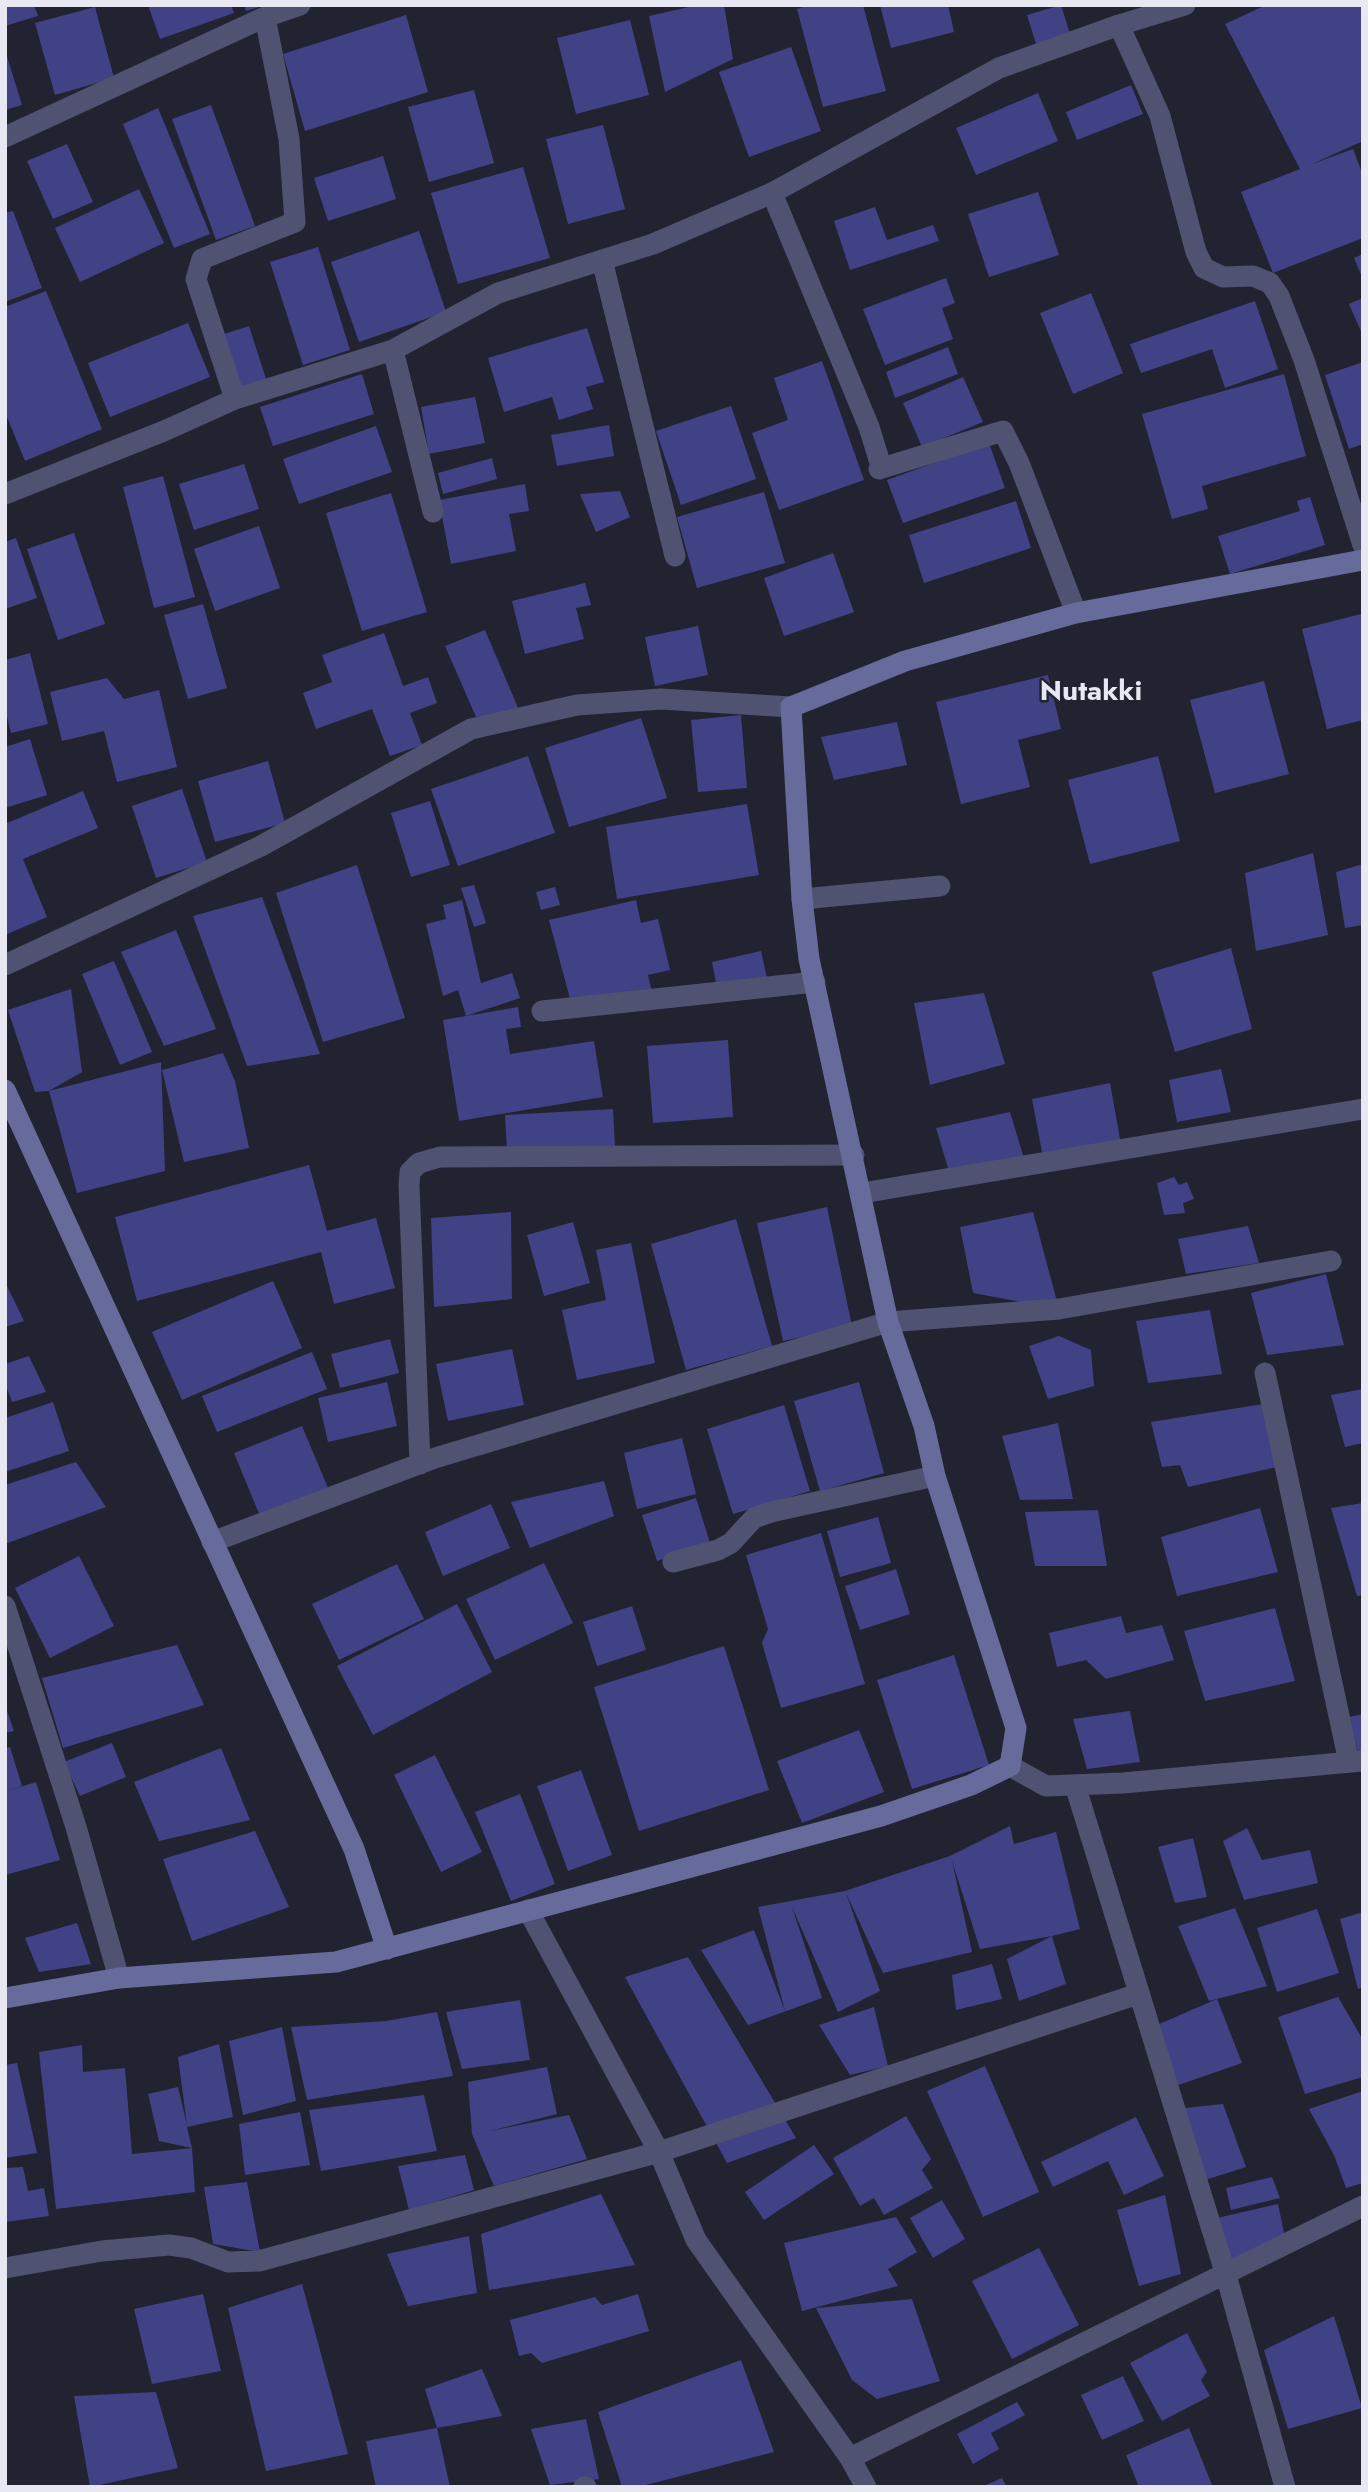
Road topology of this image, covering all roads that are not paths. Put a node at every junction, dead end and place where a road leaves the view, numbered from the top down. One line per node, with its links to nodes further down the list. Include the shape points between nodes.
1 (300, 5): 3 (street)
2 (1185, 5): 4 (street)
3 (265, 18): 5 (street); 9 (street, via 289,139 295,222 202,260 196,279)
4 (1119, 24): 6 (street, via 999,68); 12 (street, via 1160,116 1196,252 1205,268 1223,277 1253,276 1270,283 1279,296)
5 (5, 137)
6 (772, 193): 7 (street, via 653,244); 15 (street, via 869,427 879,470 1003,431)
7 (602, 260): 8 (street, via 498,293); 13 (street)
8 (393, 350): 9 (street); 11 (street)
9 (235, 398): 10 (street)
10 (5, 494)
11 (433, 512)
12 (1363, 545)
13 (675, 556)
14 (1363, 560): 15 (main road)
15 (1076, 613): 16 (main road, via 905,662)
16 (791, 707): 18 (main road); 19 (street, via 661,698 577,705 471,729 261,846)
17 (940, 886): 18 (street)
18 (802, 899): 20 (main road)
19 (5, 965)
20 (815, 982): 21 (street); 24 (main road)
21 (542, 1011)
22 (5, 1090): 31 (main road)
23 (1363, 1109): 25 (street)
24 (854, 1155): 25 (main road); 29 (street, via 440,1157 419,1163 410,1172 409,1185)
25 (862, 1193): 27 (main road)
26 (1331, 1261): 27 (street, via 1059,1309)
27 (888, 1322): 29 (street); 30 (main road, via 924,1426)
28 (1265, 1373): 34 (street)
29 (420, 1464): 31 (street)
30 (935, 1476): 32 (street, via 771,1512 754,1518 718,1550); 35 (main road, via 1016,1728)
31 (212, 1542): 38 (main road, via 354,1849)
32 (673, 1562)
33 (5, 1606): 39 (street)
34 (1356, 1761): 36 (street)
35 (1010, 1766): 36 (street, via 1046,1786); 37 (main road, via 971,1785 881,1816)
36 (1075, 1785): 40 (street)
37 (528, 1910): 38 (main road); 42 (street)
38 (387, 1949): 39 (main road, via 336,1962)
39 (119, 1978): 41 (main road)
40 (1138, 1994): 42 (street); 45 (street)
41 (5, 1998)
42 (659, 2152): 44 (street, via 259,2261 228,2262 169,2245); 46 (street, via 696,2240)
43 (1363, 2206): 45 (street)
44 (5, 2268)
45 (1226, 2274): 46 (street); 48 (street)
46 (850, 2458): 47 (street)
47 (866, 2487)
48 (1285, 2487)

